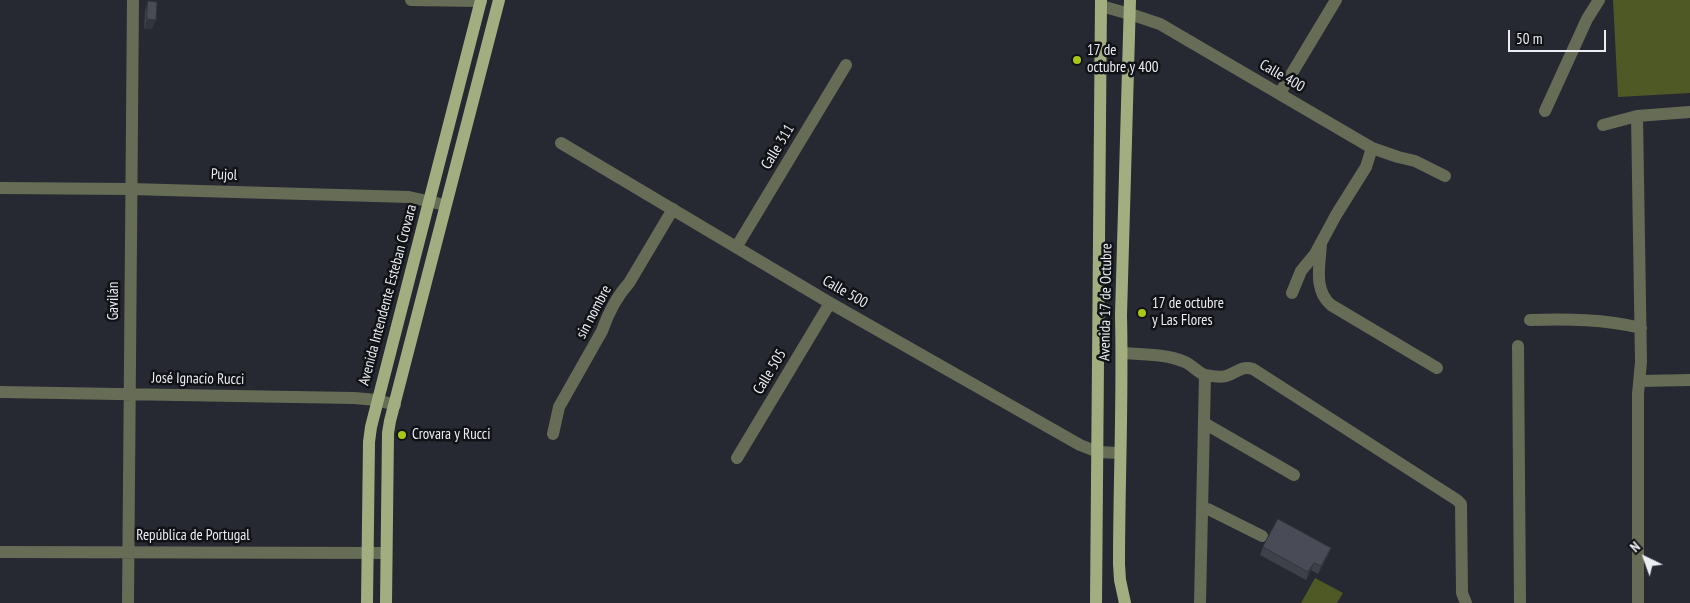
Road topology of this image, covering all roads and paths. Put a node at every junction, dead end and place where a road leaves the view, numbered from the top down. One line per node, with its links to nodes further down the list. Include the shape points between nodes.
1 (133, 0): 20 (street, Gavilán)
2 (411, 0): 7 (street)
3 (499, 0): 22 (main road)
4 (1130, 0): 9 (main road, Avenida 17 de Octubre)
5 (1336, 0): 11 (street)
6 (1599, 0): 12 (street)
7 (481, 1): 21 (main road, Avenida Intendente Esteban Crovara)
8 (1101, 3): 9 (street, Calle 400); 42 (main road, Avenida 17 de Octubre)
9 (1130, 14): 11 (street, Calle 400, via 1160,24); 31 (main road, Avenida 17 de Octubre)
10 (846, 65): 25 (street, Calle 311)
11 (1280, 93): 17 (street, Calle 400)
12 (1545, 111)
13 (1690, 112): 14 (street)
14 (1637, 116): 15 (street); 29 (street)
15 (1603, 125)
16 (561, 143): 23 (street, Calle 500)
17 (1372, 148): 18 (street, Calle 400, via 1416,161); 24 (street, via 1366,167)
18 (1445, 176)
19 (0, 188): 20 (street, Pujol)
20 (131, 188): 21 (street, Pujol, via 409,197); 37 (street, Gavilán)
21 (429, 201): 22 (street, Pujol); 38 (main road, Avenida Intendente Esteban Crovara)
22 (445, 205): 39 (main road)
23 (673, 209): 25 (street, Calle 500); 41 (street, sin nombre, via 623,289 559,407)
24 (1321, 243): 26 (street, via 1301,271); 32 (street, via 1319,286 1325,301)
25 (737, 246): 27 (street, Calle 500)
26 (1292, 293)
27 (830, 303): 42 (street, Calle 500, via 1080,445); 44 (street, Calle 505)
28 (1530, 320): 29 (street, via 1575,319)
29 (1640, 328): 35 (street)
30 (1518, 346): 59 (street)
31 (1122, 353): 33 (street, via 1178,359); 43 (main road, Avenida 17 de Octubre)
32 (1437, 368)
33 (1205, 375): 40 (street); 58 (street, via 1226,376 1241,368 1253,369 1458,500 1461,504 1462,592)
34 (1690, 380): 35 (street)
35 (1640, 381): 60 (street)
36 (0, 392): 37 (street, José Ignacio Rucci)
37 (130, 393): 38 (street, José Ignacio Rucci); 49 (street, Gavilán)
38 (377, 400): 39 (street, José Ignacio Rucci); 50 (main road, Avenida Intendente Esteban Crovara, via 369,442)
39 (395, 405): 51 (main road, via 388,433)
40 (1204, 423): 45 (street); 46 (street)
41 (553, 434)
42 (1098, 452): 43 (street, Calle 500); 55 (main road, Avenida 17 de Octubre)
43 (1120, 453): 56 (main road, Avenida 17 de Octubre, via 1119,564)
44 (737, 458)
45 (1294, 475)
46 (1202, 509): 47 (street); 57 (street)
47 (1262, 536)
48 (0, 552): 49 (street, República de Portugal)
49 (128, 552): 50 (street, República de Portugal); 52 (street, Gavilán)
50 (368, 554): 51 (street, República de Portugal); 53 (main road, Avenida Intendente Esteban Crovara)
51 (385, 554): 54 (main road)
52 (128, 603)
53 (367, 603)
54 (386, 603)
55 (1096, 603)
56 (1125, 603)
57 (1200, 603)
58 (1466, 603)
59 (1520, 603)
60 (1638, 603)

